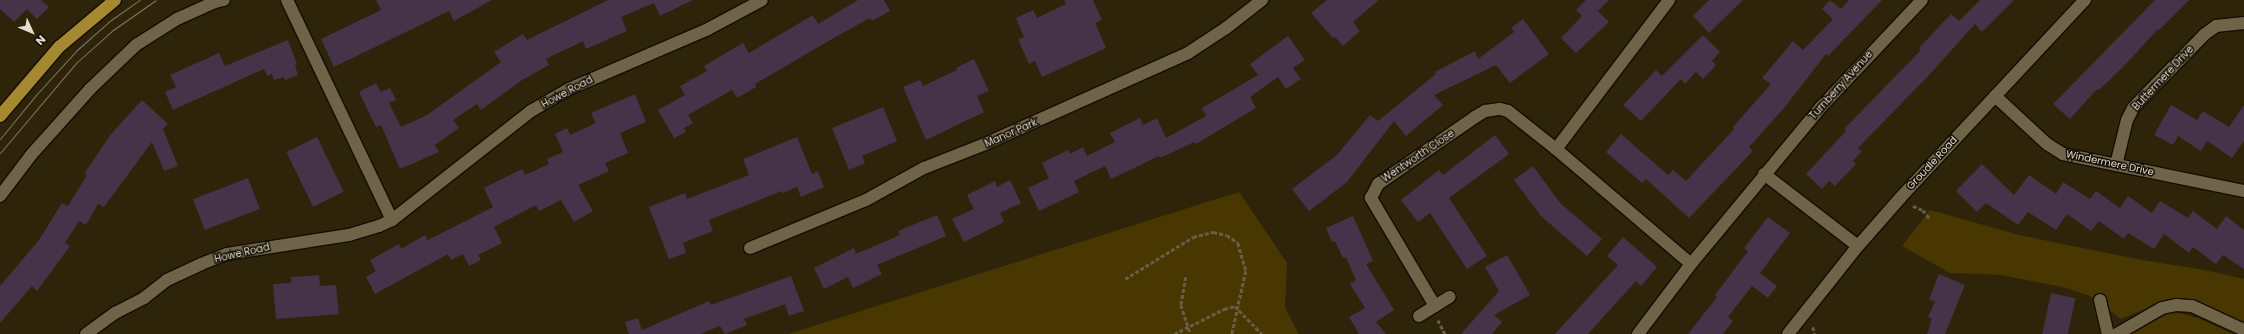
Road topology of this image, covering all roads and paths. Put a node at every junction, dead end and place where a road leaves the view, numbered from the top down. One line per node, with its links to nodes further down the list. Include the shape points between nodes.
1 (115, 0): 11 (main road, via 59,48)
2 (224, 0): 16 (street, via 177,19 136,45 90,89 31,155)
3 (287, 0): 19 (street)
4 (762, 0): 19 (street, Howe Road, via 708,29 569,89 531,111)
5 (1262, 0): 21 (street, Manor Park, via 1188,53 985,144 924,168 866,200)
6 (1669, 0): 12 (street)
7 (1922, 0): 14 (street, Turnberry Avenue, via 1821,107)
8 (2085, 0): 10 (street, Groudle Road)
9 (2244, 23): 13 (street, Buttermere Drive, via 2216,26 2205,34 2133,108 2127,120)
10 (1995, 96): 13 (street, Windermere Drive, via 2047,144 2064,154); 20 (street, Groudle Road)
11 (0, 116)
12 (1556, 149): 22 (street, Wentworth Close); 27 (street, Wentworth Close, via 1508,111 1485,111 1378,184 1371,198)
13 (2116, 166): 15 (street, Windermere Drive)
14 (1764, 174): 20 (street); 22 (street, Turnberry Avenue)
15 (2244, 191)
16 (0, 196)
17 (1910, 205): 18 (path, via 1923,210)
18 (1930, 218)
19 (392, 220): 34 (street, Howe Road, via 350,234 227,254 166,280 144,298 115,313)
20 (1858, 246): 39 (street, Groudle Road)
21 (750, 248)
22 (1691, 264): 38 (street, Turnberry Avenue)
23 (1186, 277): 31 (path, via 1181,305)
24 (1126, 279): 28 (path, via 1193,237 1213,232 1227,235 1238,243 1246,271)
25 (1449, 297): 27 (street)
26 (2100, 300): 41 (street)
27 (1435, 306): 29 (street)
28 (1239, 308): 31 (path, via 1235,306 1224,309); 36 (path); 37 (path)
29 (1419, 316)
30 (1812, 325): 40 (path)
31 (1187, 327): 33 (path); 35 (path)
32 (2244, 330): 42 (street, via 2192,306 2176,305 2162,308)
33 (1190, 333)
34 (86, 334)
35 (1174, 334)
36 (1232, 334)
37 (1262, 334)
38 (1638, 334)
39 (1788, 334)
40 (1815, 334)
41 (2108, 334)
42 (2117, 334)

